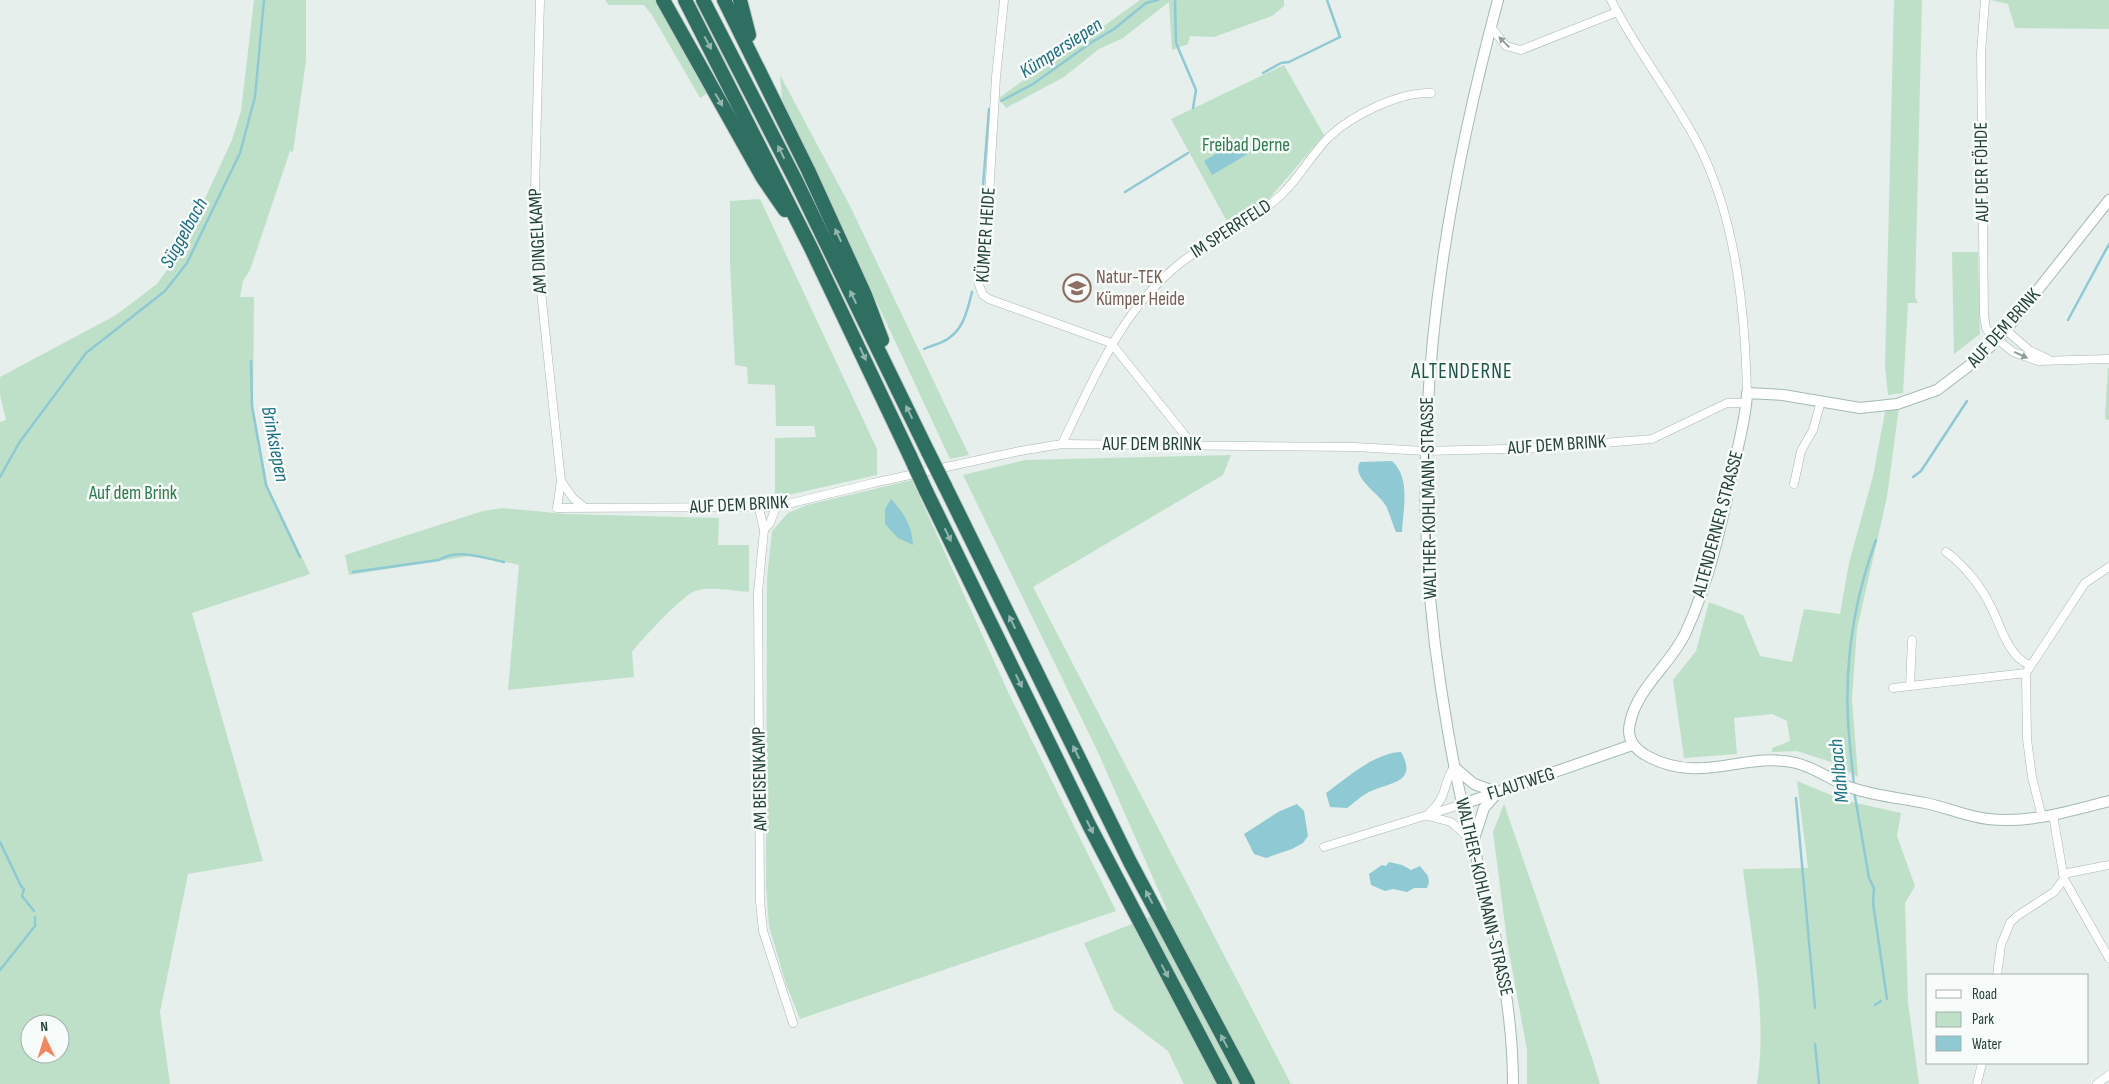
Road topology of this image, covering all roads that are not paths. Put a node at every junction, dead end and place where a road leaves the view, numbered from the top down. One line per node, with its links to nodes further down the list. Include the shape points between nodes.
1 (540, 0): 28 (street, AM DINGELKAMP, via 534,225)
2 (685, 0): 16 (highway, one-way to 16)
3 (703, 0): 22 (highway, one-way to 3)
4 (724, 0): 13 (highway)
5 (740, 0): 13 (highway)
6 (1004, 0): 19 (street, KÜMPER HEIDE, via 987,230 979,285 983,295 989,299)
7 (1498, 0): 12 (main road, WALTHER-KOHLMANN-STRASSE)
8 (1611, 0): 11 (street, ALTENDERNER STRASSE)
9 (1985, 0): 18 (street, AUF DER FÖHDE, via 1981,53 1984,315 1986,328)
10 (664, 4): 16 (highway, one-way to 16, via 763,178)
11 (1617, 12): 12 (street, one-way to 12, via 1521,50 1506,46); 23 (street, ALTENDERNER STRASSE, via 1686,121 1713,180 1736,272)
12 (1491, 27): 27 (main road, WALTHER-KOHLMANN-STRASSE, via 1474,92 1446,231 1428,370)
13 (767, 85): 22 (highway, one-way to 13, via 865,295)
14 (1430, 93): 19 (street, IM SPERRFELD, via 1414,92 1348,122 1329,138 1270,206 1191,255 1162,279)
15 (2109, 200): 17 (main road, AUF DEM BRINK)
16 (811, 248): 57 (highway, one-way to 57, bridge, via 1089,825)
17 (2006, 330): 18 (main road, AUF DEM BRINK); 20 (street, via 2029,350)
18 (1996, 341): 20 (street, one-way to 20, via 2026,358); 24 (main road, AUF DEM BRINK, via 1957,377 1937,390 1909,401 1860,408)
19 (1111, 344): 25 (street, IM SPERRFELD); 26 (street)
20 (2048, 359): 21 (street)
21 (2109, 359)
22 (890, 372): 58 (highway, one-way to 22, bridge, via 1130,862)
23 (1747, 398): 24 (main road, AUF DEM BRINK); 27 (street, AUF DEM BRINK, via 1727,403 1652,439 1520,449); 41 (main road, ALTENDERNER STRASSE, via 1723,515 1699,601 1684,636 1634,708 1629,730)
24 (1822, 401): 29 (street, via 1802,452)
25 (1062, 444): 26 (street, AUF DEM BRINK); 31 (street, AUF DEM BRINK, via 872,483)
26 (1192, 444): 27 (street, AUF DEM BRINK, via 1354,446)
27 (1425, 451): 42 (main road, WALTHER-KOHLMANN-STRASSE, via 1431,607)
28 (561, 481): 30 (street); 32 (street, AM DINGELKAMP)
29 (1794, 484)
30 (584, 507): 32 (street, AUF DEM BRINK); 33 (street, AUF DEM BRINK)
31 (776, 507): 33 (street, AUF DEM BRINK); 34 (street, AM BEISENKAMP)
32 (556, 508)
33 (759, 508): 34 (street, AM BEISENKAMP)
34 (764, 530): 54 (street, AM BEISENKAMP, via 758,592 760,901 763,932)
35 (1946, 552): 38 (street, via 1990,603 2009,644)
36 (2109, 567): 38 (street, via 2085,583)
37 (1912, 640): 39 (street)
38 (2027, 669): 39 (street); 47 (street, via 2027,746 2032,777)
39 (1910, 686): 40 (street)
40 (1893, 688)
41 (1632, 745): 43 (main road, FLAUTWEG); 47 (main road, via 1648,757 1686,769 1786,762 1815,770 1851,788 1937,805 1985,819)
42 (1454, 767): 43 (main road, via 1474,784); 45 (main road, WALTHER-KOHLMANN-STRASSE); 46 (street, via 1444,796)
43 (1497, 792): 45 (main road, FLAUTWEG); 48 (main road, via 1484,808)
44 (2109, 801): 47 (main road)
45 (1463, 804): 46 (street, FLAUTWEG); 48 (main road, WALTHER-KOHLMANN-STRASSE)
46 (1426, 815): 48 (street, via 1451,822); 49 (street, FLAUTWEG)
47 (2047, 816): 51 (street)
48 (1473, 842): 59 (main road, WALTHER-KOHLMANN-STRASSE, via 1504,970)
49 (1324, 846)
50 (2109, 865): 51 (street)
51 (2064, 877): 52 (street); 53 (street, via 2054,892 2010,923 2001,945)
52 (2109, 958)
53 (1996, 974)
54 (793, 1023)
55 (1982, 1064): 60 (street)
56 (2109, 1075): 61 (street)
57 (1223, 1082)
58 (1248, 1084)
59 (1513, 1084)
60 (1977, 1084)
61 (2097, 1084)

